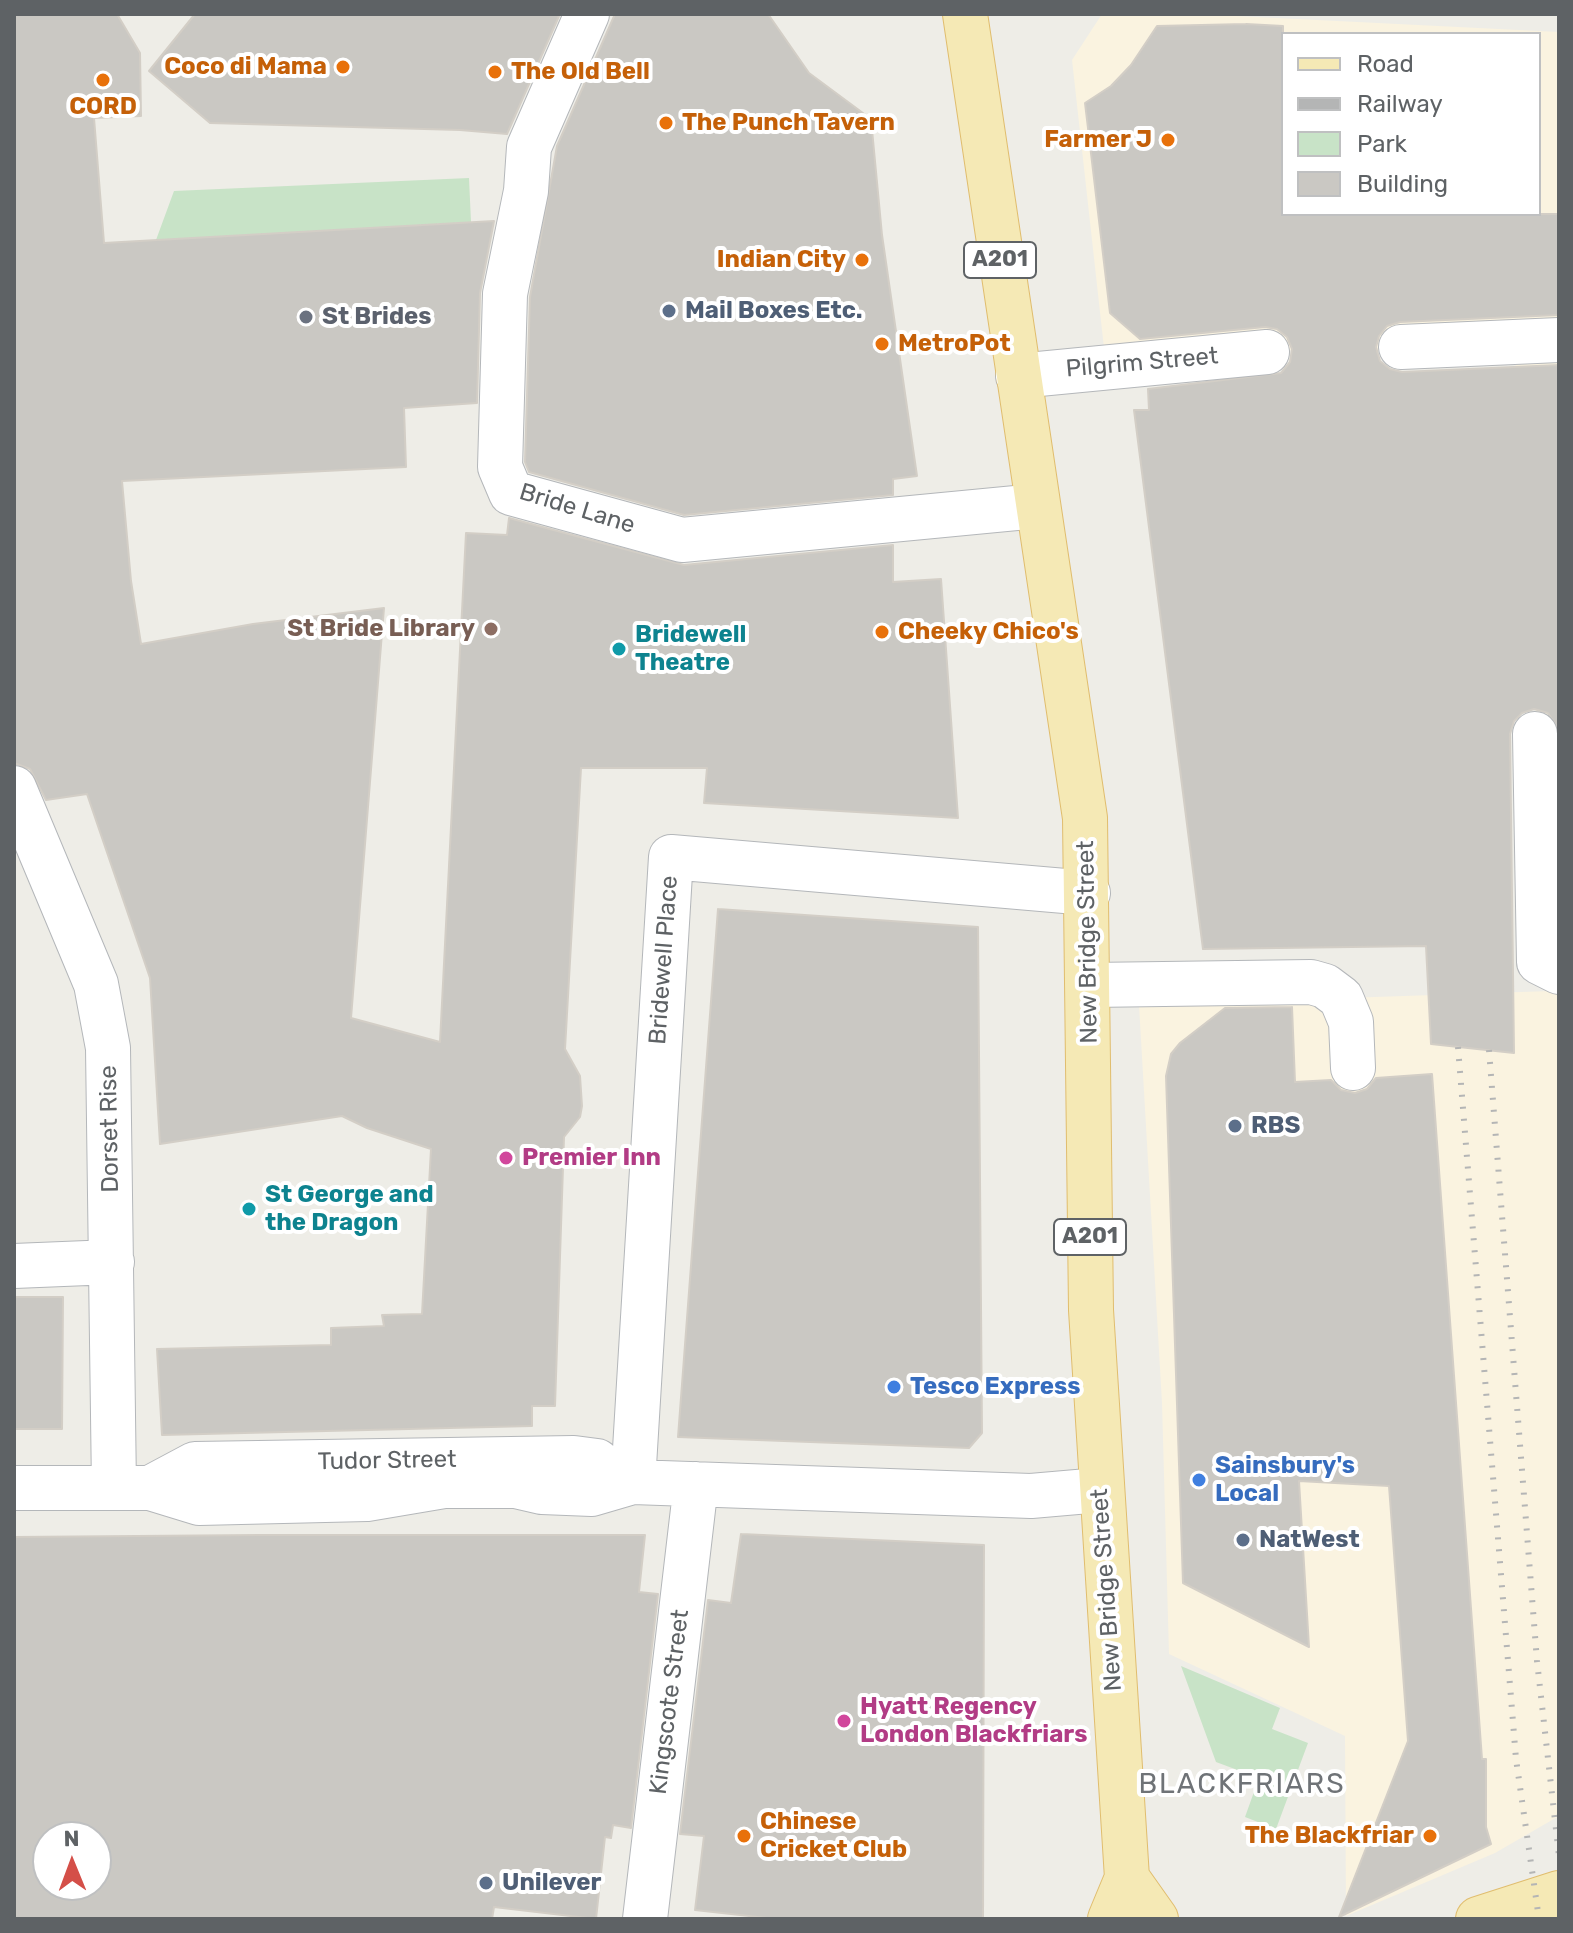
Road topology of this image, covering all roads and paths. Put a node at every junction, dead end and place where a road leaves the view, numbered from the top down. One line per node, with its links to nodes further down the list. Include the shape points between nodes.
1 (587, 14): 7 (street, Bride Lane, via 529,147 526,191 505,294 500,467 511,493 682,540)
2 (965, 14): 6 (main road, New Bridge Street / A201)
3 (1559, 340): 4 (street)
4 (1401, 347)
5 (1267, 352): 6 (street, Pilgrim Street)
6 (1018, 376): 7 (main road, New Bridge Street / A201)
7 (1037, 506): 10 (main road, New Bridge Street / A201, via 1085,818)
8 (1543, 745): 11 (street, via 1539,962)
9 (14, 788): 14 (street, Dorset Rise, via 96,984 108,1048)
10 (1088, 893): 12 (main road, New Bridge Street / A201); 16 (street, Bridewell Place, via 671,857)
11 (1559, 972)
12 (1090, 985): 13 (street, via 1325,986 1341,998 1351,1022); 20 (main road, New Bridge Street / A201, via 1091,1310)
13 (1353, 1068)
14 (112, 1262): 15 (street); 19 (street, Dorset Rise)
15 (14, 1266)
16 (628, 1482): 17 (street); 19 (street, Tudor Street, via 597,1461 542,1459 195,1464)
17 (696, 1484): 20 (street, via 1031,1496); 23 (street, Kingscote Street)
18 (14, 1488): 19 (street, Tudor Street)
19 (132, 1488)
20 (1100, 1490): 21 (main road, New Bridge Street / A201)
21 (1127, 1878): 24 (main road, New Bridge Street / A201); 25 (main road)
22 (1559, 1893): 26 (main road)
23 (645, 1919)
24 (1110, 1919)
25 (1156, 1919)
26 (1478, 1919)

